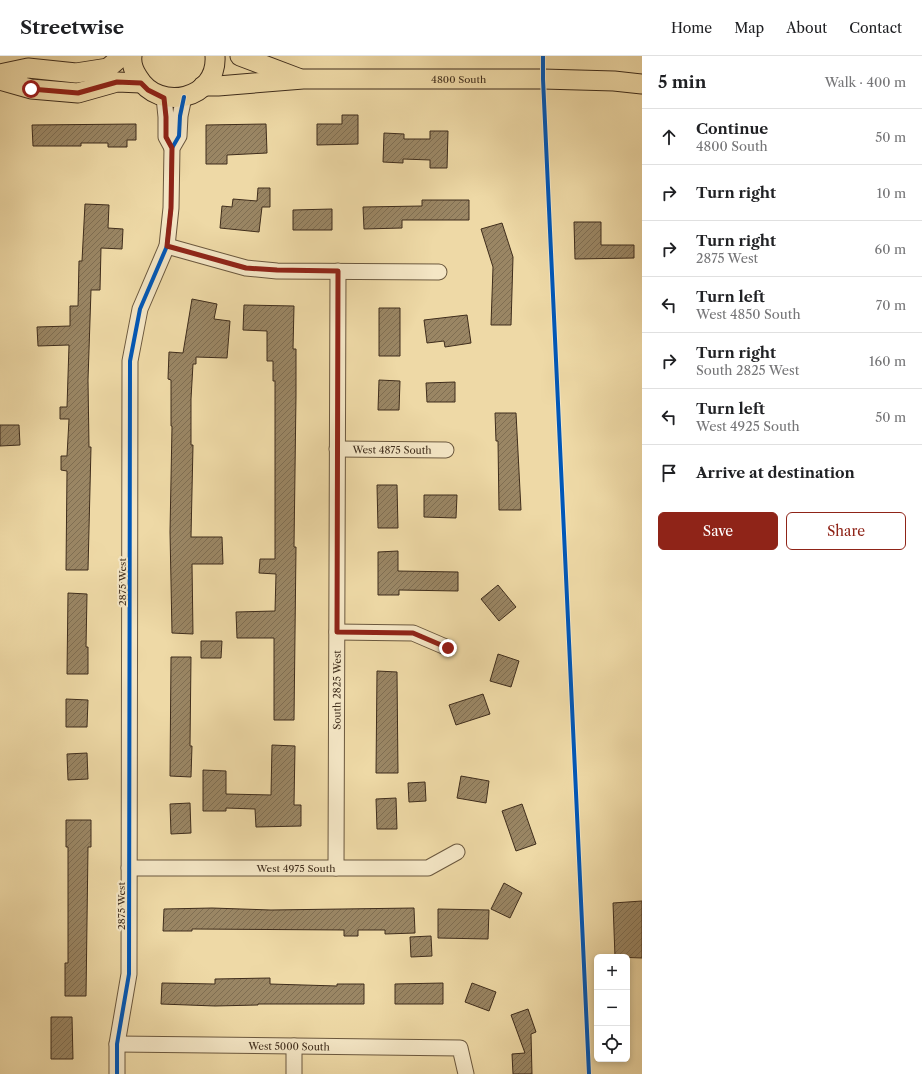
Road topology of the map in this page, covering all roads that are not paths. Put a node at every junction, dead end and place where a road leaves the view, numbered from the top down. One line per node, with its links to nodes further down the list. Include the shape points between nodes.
1 (122, 56): 5 (main road, via 108,68 76,73 28,68)
2 (132, 56): 10 (main road, via 135,72)
3 (214, 56): 12 (main road, via 211,74)
4 (240, 56): 8 (main road, 4800 South)
5 (0, 74)
6 (642, 79): 9 (main road, 4800 South)
7 (0, 80): 10 (main road, via 31,89 78,93 117,82)
8 (303, 80): 9 (main road, 4800 South); 12 (main road, 4800 South)
9 (614, 81): 11 (main road, 4800 South)
10 (141, 83): 14 (main road, via 148,90)
11 (642, 84)
12 (203, 86): 13 (main road)
13 (184, 97): 14 (main road); 15 (street, 2875 West, via 179,136)
14 (164, 98): 15 (street, 2875 West, via 166,137)
15 (172, 148): 16 (street, 2875 West, via 171,208)
16 (167, 246): 17 (street, via 246,268); 24 (street, 2875 West, via 140,309 130,362)
17 (338, 271): 18 (street); 19 (street, South 2825 West)
18 (439, 272)
19 (337, 449): 20 (street, West 4875 South); 21 (street, South 2825 West)
20 (446, 450)
21 (337, 632): 22 (street, via 413,633); 25 (street, South 2825 West)
22 (448, 648)
23 (457, 852): 25 (street, West 4975 South, via 428,868)
24 (129, 868): 25 (street, West 4975 South); 26 (street, 2875 West, via 129,974)
25 (336, 868)
26 (117, 1044): 27 (street, West 5000 South); 28 (street, 2875 West)
27 (294, 1046): 29 (street); 30 (street, West 5000 South, via 460,1048)
28 (117, 1074)
29 (294, 1074)
30 (466, 1074)

